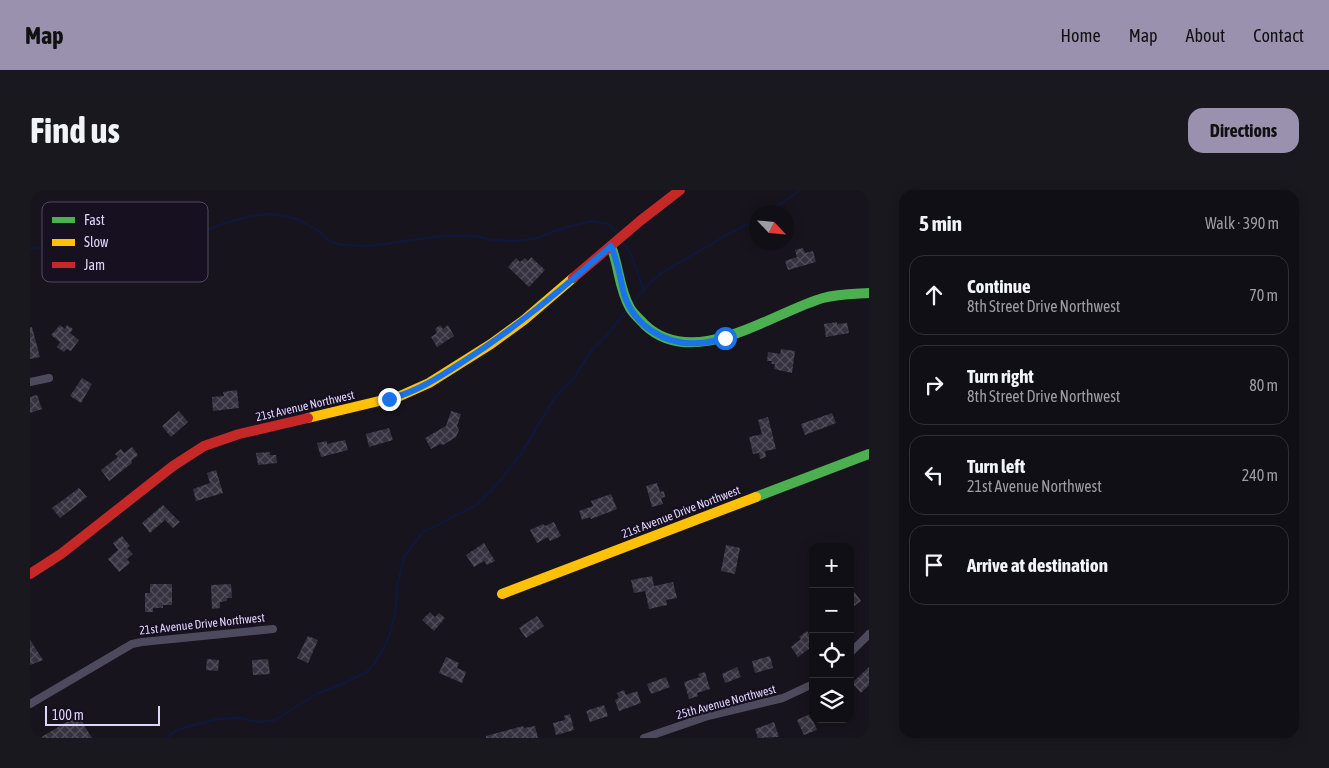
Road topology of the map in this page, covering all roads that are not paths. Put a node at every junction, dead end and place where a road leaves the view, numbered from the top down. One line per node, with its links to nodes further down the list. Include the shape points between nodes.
1 (680, 190): 2 (street, 21st Avenue Northwest)
2 (611, 246): 3 (street, via 633,313 651,331 679,342 699,343 725,338 824,298); 7 (street, 21st Avenue Northwest, via 524,320 429,383 400,396 239,434 204,446)
3 (869, 293)
4 (49, 378): 5 (street)
5 (30, 382)
6 (869, 454): 8 (street, 21st Avenue Drive Northwest)
7 (30, 574)
8 (502, 594)
9 (273, 629): 13 (street, 21st Avenue Drive Northwest, via 132,644)
10 (869, 634): 11 (street)
11 (854, 648)
12 (809, 686): 14 (street, 25th Avenue Northwest, via 783,698 708,716)
13 (30, 704)
14 (644, 738)

